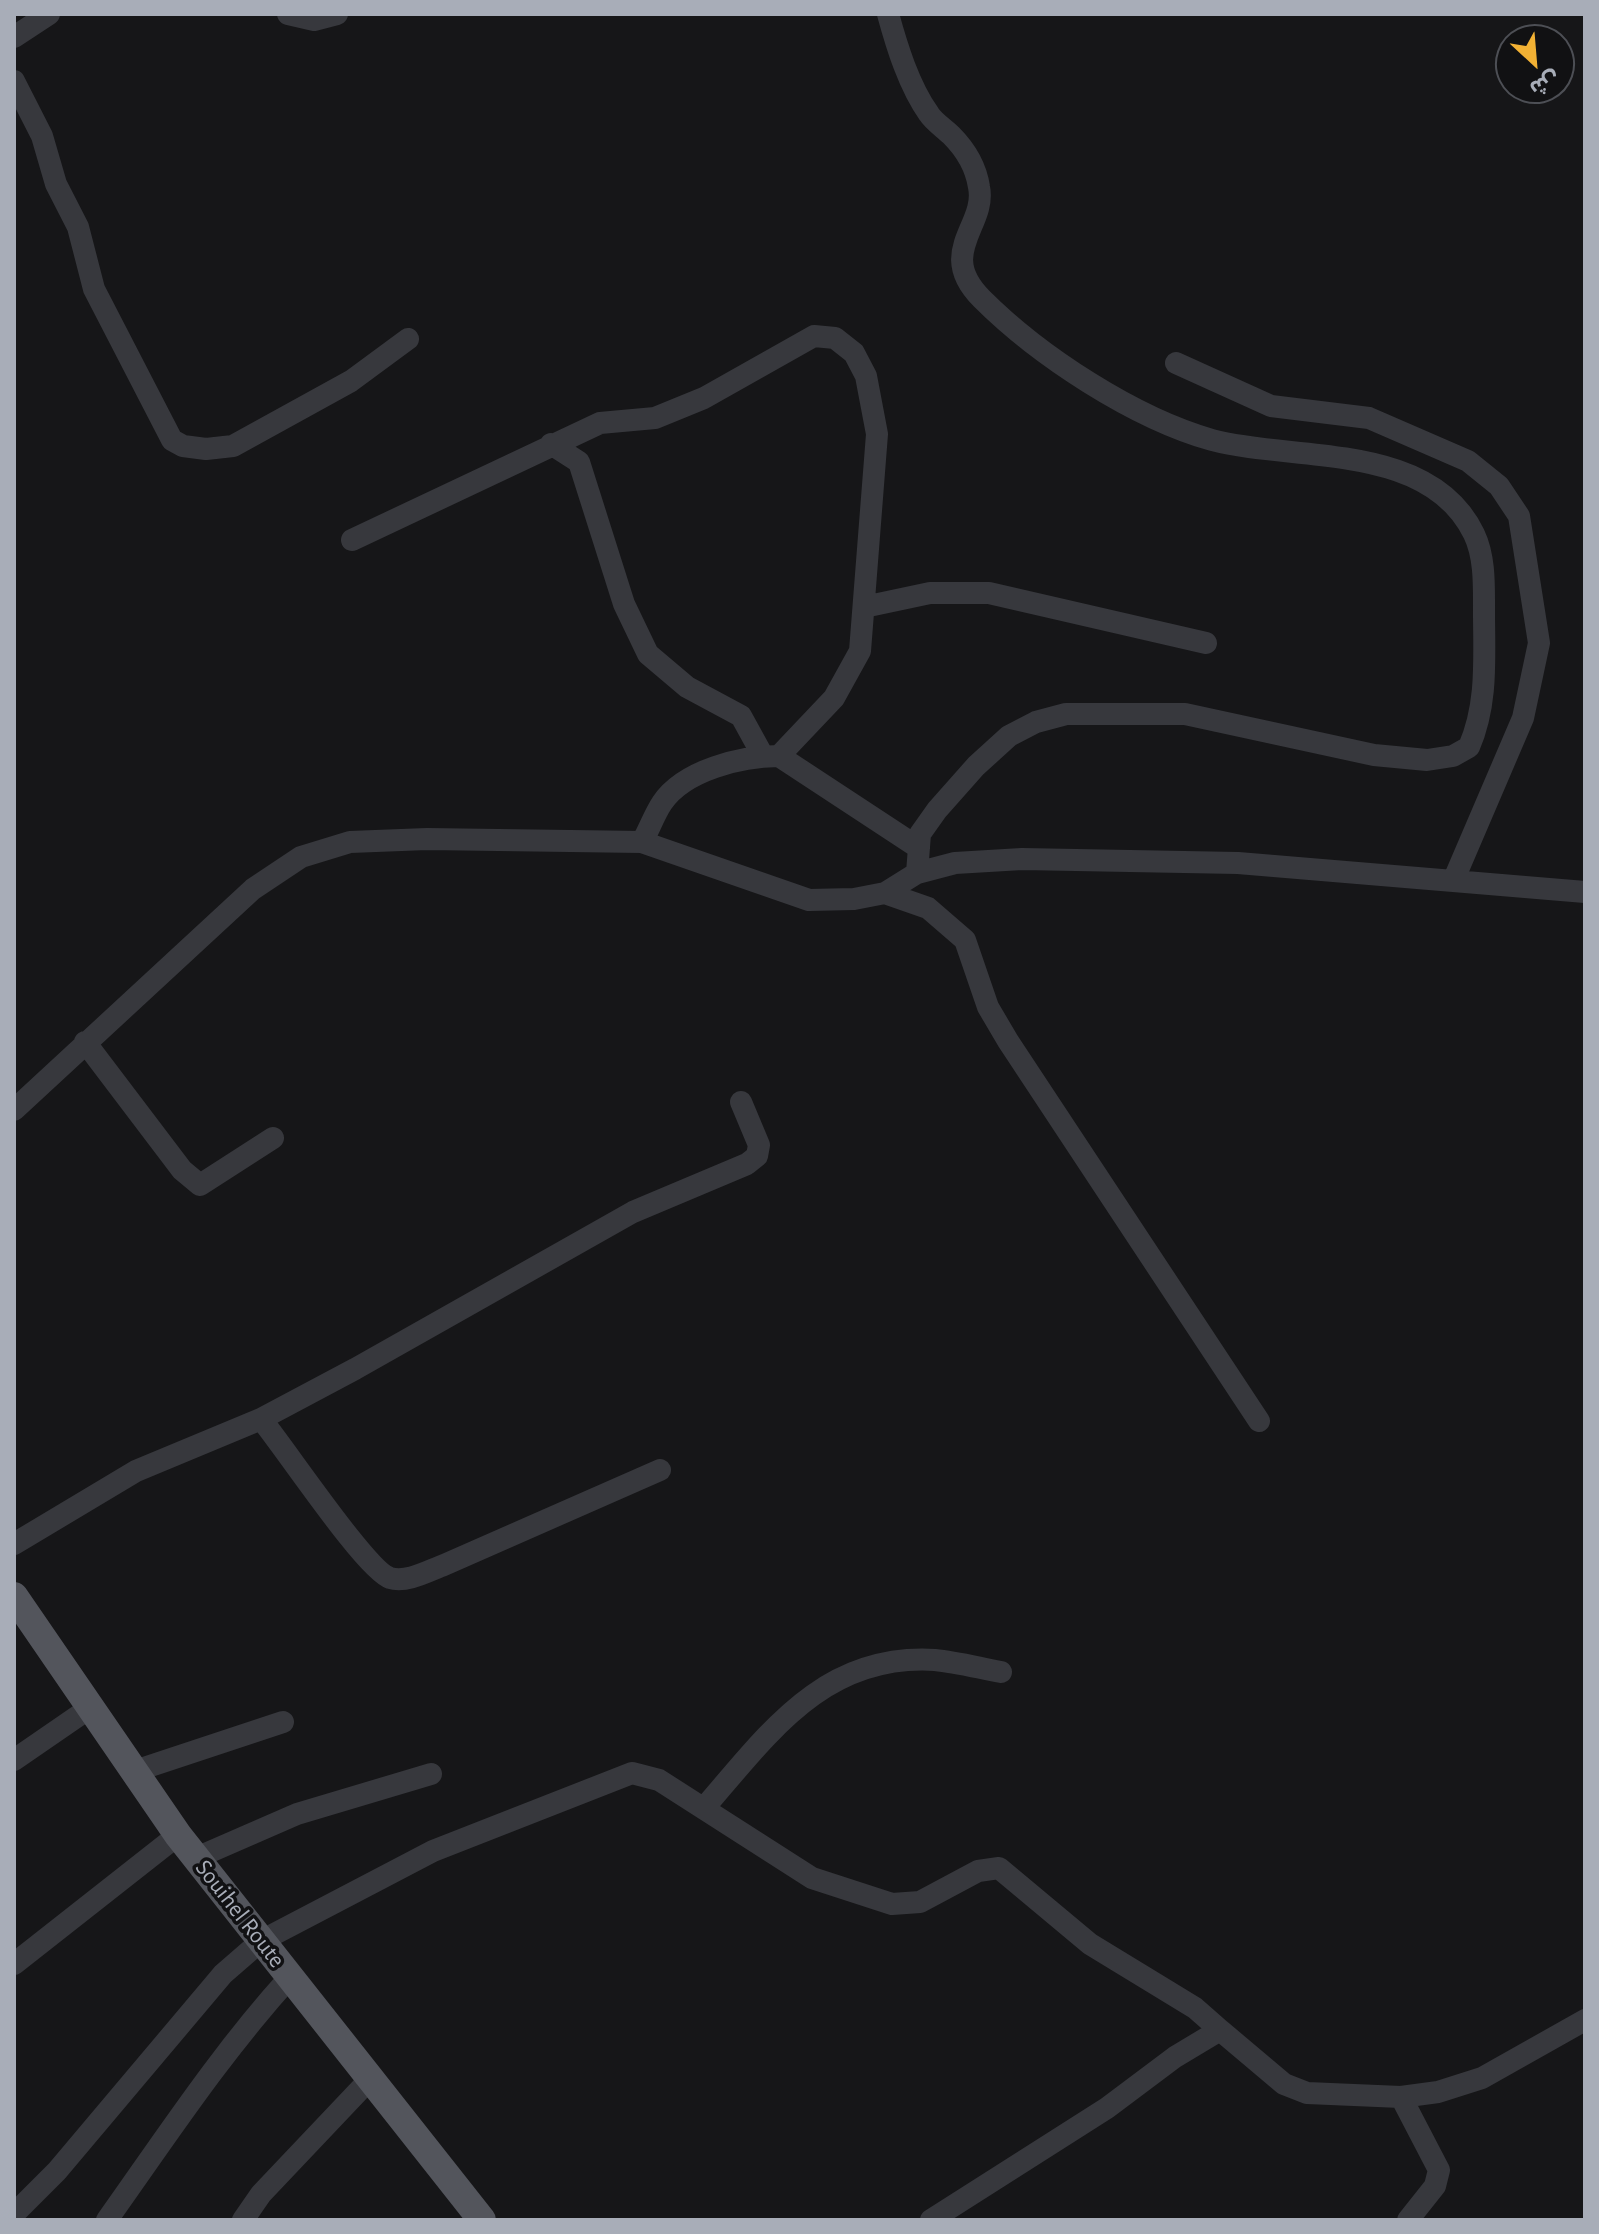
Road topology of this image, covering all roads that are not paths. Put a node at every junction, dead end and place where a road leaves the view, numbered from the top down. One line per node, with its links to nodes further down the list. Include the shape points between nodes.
1 (49, 14): 5 (street)
2 (288, 14): 3 (street, via 314,20)
3 (337, 14)
4 (888, 14): 15 (street, via 929,116 974,164 981,191 961,255 967,279 981,298 1068,367 1163,423 1213,440 1335,456 1425,483 1456,506 1474,534 1483,575 1484,702 1469,747 1453,756 1427,760 1374,755 1185,714 1066,714 1009,736 937,810 920,834)
5 (14, 37)
6 (14, 81): 7 (street, via 78,227 94,289 172,440 206,449 233,446 351,381)
7 (408, 339)
8 (1176, 363): 17 (street, via 1271,406 1369,418 1468,461 1499,486 1519,516 1539,643 1523,718)
9 (551, 444): 10 (street); 11 (street, via 600,423 655,418 704,398 814,336 835,338 854,353 866,376 877,434); 13 (street, via 579,462 629,617 648,654 687,687 741,716)
10 (352, 540)
11 (864, 607): 12 (street, via 930,593 989,593); 13 (street, via 860,651 849,677)
12 (1206, 643)
13 (771, 756): 14 (street, via 689,779 662,803); 15 (street)
14 (642, 842): 19 (street, via 809,900); 20 (street, via 350,842 301,857 253,889)
15 (919, 848): 16 (street)
16 (917, 873): 17 (street, via 955,863 1022,859 1238,863); 19 (street)
17 (1454, 879): 18 (street)
18 (1585, 892)
19 (885, 893): 25 (street, via 928,908 965,940 988,1007 1008,1041)
20 (85, 1042): 22 (street); 23 (street, via 182,1170 200,1185)
21 (741, 1102): 24 (street, via 759,1145 757,1156 747,1164 633,1212)
22 (14, 1110)
23 (273, 1138)
24 (261, 1419): 26 (street, via 357,1547 391,1578 409,1578 444,1565); 27 (street, via 136,1471)
25 (1259, 1421)
26 (660, 1470)
27 (14, 1544)
28 (14, 1596): 30 (main road, Souihel Route)
29 (1001, 1672): 35 (street, via 936,1660 892,1661 855,1670 792,1710)
30 (91, 1707): 32 (street); 33 (main road, Souihel Route)
31 (283, 1722): 33 (street)
32 (14, 1760)
33 (135, 1771): 36 (main road, Souihel Route)
34 (431, 1774): 37 (street, via 297,1814)
35 (704, 1808): 38 (street, via 649,1775 632,1773 433,1851); 42 (street, via 812,1878 892,1904 920,1902 978,1871 999,1868 1090,1944 1195,2008)
36 (178, 1835): 37 (main road, Souihel Route); 39 (street)
37 (196, 1858): 38 (main road, Souihel Route)
38 (261, 1941): 40 (main road, Souihel Route); 45 (street, via 214,1984 57,2171)
39 (14, 1964)
40 (290, 1977): 43 (main road, Souihel Route); 46 (street, via 208,2076)
41 (1585, 2020): 44 (street, via 1482,2078)
42 (1220, 2030): 44 (street, via 1284,2084 1307,2093); 49 (street)
43 (370, 2079): 47 (street, via 261,2194); 48 (main road, Souihel Route)
44 (1401, 2097): 50 (street, via 1439,2170 1435,2186)
45 (14, 2214)
46 (107, 2220)
47 (243, 2220)
48 (482, 2220)
49 (931, 2220)
50 (1408, 2220)

